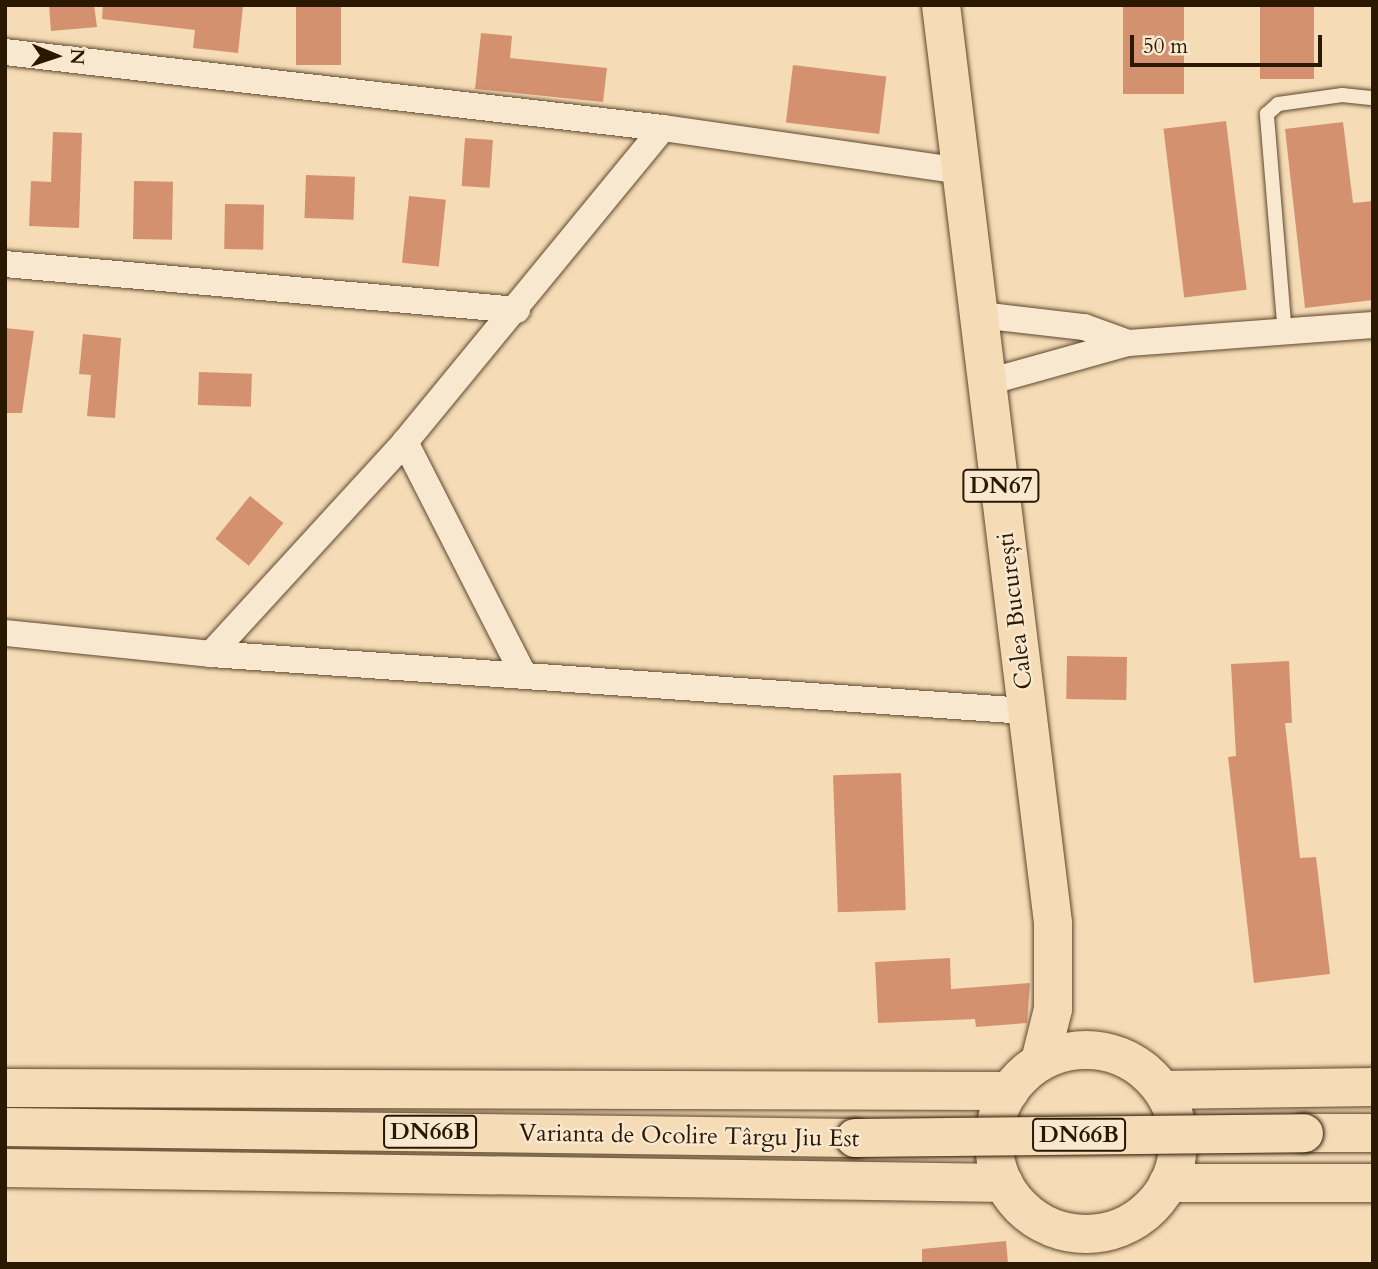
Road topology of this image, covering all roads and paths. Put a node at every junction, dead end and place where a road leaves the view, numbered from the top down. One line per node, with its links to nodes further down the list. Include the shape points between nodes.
1 (941, 5): 5 (main road, Calea București / DN67)
2 (5, 52): 4 (street)
3 (1373, 98): 10 (lane, via 1342,95 1278,104 1267,114)
4 (663, 128): 5 (street); 7 (street)
5 (961, 171): 8 (main road, Calea București / DN67)
6 (5, 264): 7 (street)
7 (517, 310): 13 (street)
8 (980, 315): 11 (street, via 1084,327); 12 (main road, Calea București / DN67)
9 (1373, 325): 10 (street)
10 (1285, 335): 11 (street)
11 (1128, 343): 12 (street)
12 (988, 382): 17 (main road, Calea București / DN67)
13 (405, 442): 15 (street); 16 (street)
14 (5, 633): 15 (street)
15 (211, 654): 16 (street)
16 (523, 674): 17 (street)
17 (1027, 711): 18 (main road, Calea București / DN67)
18 (1057, 967): 19 (main road, Calea București, via 1069,1007); 20 (main road, Calea București / DN67)
19 (1093, 1049): 20 (main road); 23 (main road, via 1132,1062)
20 (1040, 1061): 24 (main road)
21 (1373, 1087): 23 (main road)
22 (5, 1088): 24 (main road)
23 (1163, 1090): 29 (main road, via 1179,1142)
24 (1010, 1091): 28 (main road, via 995,1129)
25 (5, 1127): 26 (main road, Varianta de Ocolire Târgu Jiu Est / DN66B, bridge, via 855,1139)
26 (1373, 1132)
27 (5, 1168): 28 (main road)
28 (1004, 1183): 32 (main road, via 1019,1206)
29 (1168, 1183): 30 (main road); 31 (main road, via 1144,1214)
30 (1373, 1183)
31 (1120, 1228): 32 (main road); 33 (main road)
32 (1074, 1248)
33 (1109, 1264)

